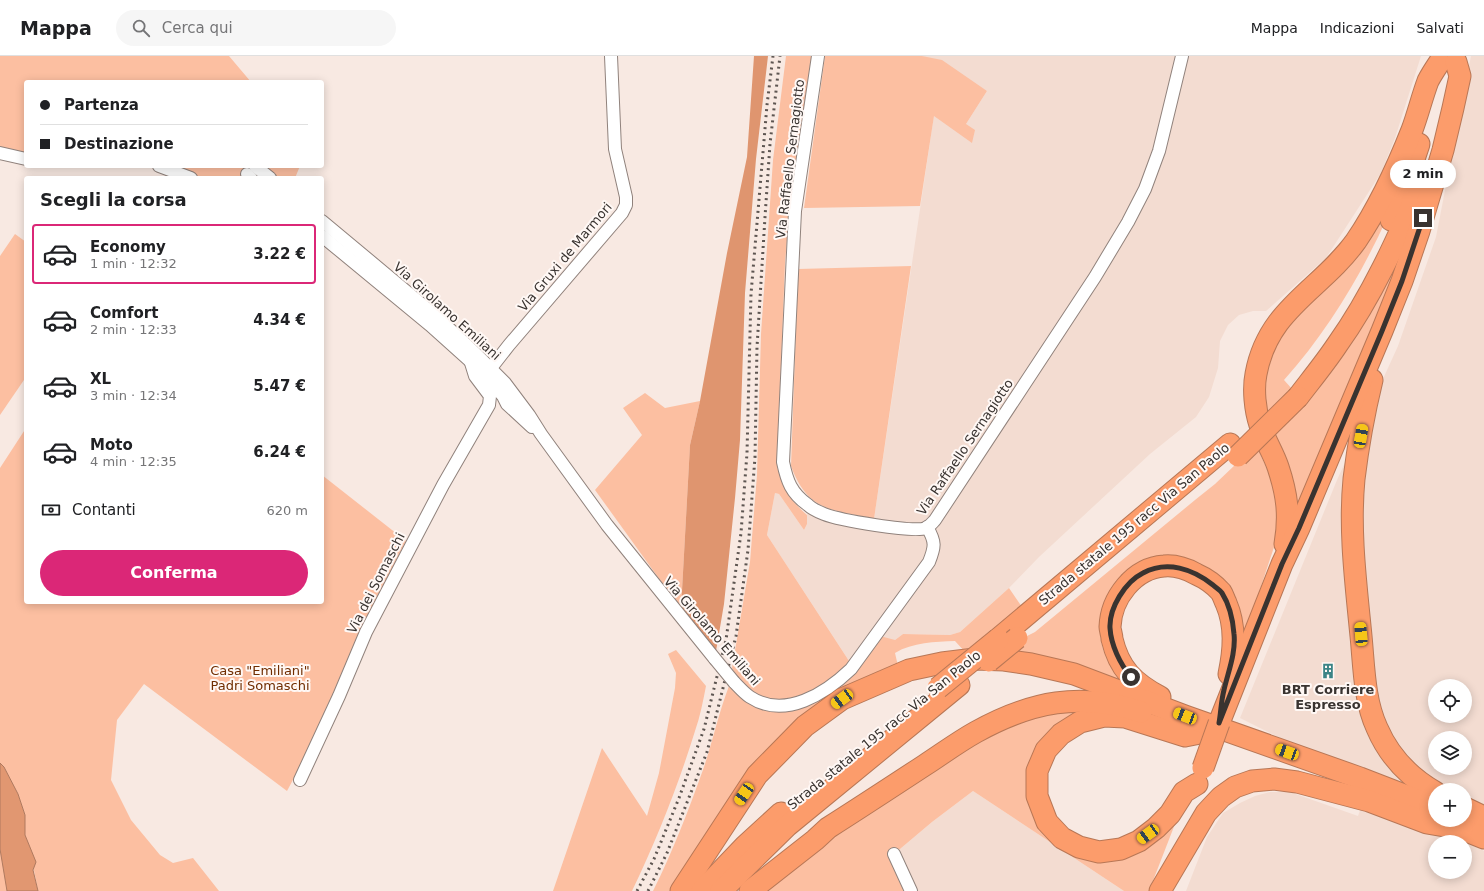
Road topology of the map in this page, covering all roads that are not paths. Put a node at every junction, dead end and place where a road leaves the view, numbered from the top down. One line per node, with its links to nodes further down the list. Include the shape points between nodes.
1 (611, 56): 17 (street, Via Gruxi de Marmori, via 615,148 626,205 622,213)
2 (818, 56): 20 (street, Via Raffaello Sernagiotto, via 795,211 783,462 787,480 797,496 824,514 915,529)
3 (1182, 56): 20 (street, Via Raffaello Sernagiotto, via 1159,151 1145,189 1128,222 966,474 935,520)
4 (1448, 59): 12 (highway, via 1460,76 1443,150); 22 (highway, via 1429,80 1412,130 1380,201 1366,225 1342,258 1287,310 1262,349 1256,375 1255,399 1260,424 1277,465 1287,501 1288,522); 23 (highway, Strada statale 195 racc Via San Paolo, via 1409,174 1388,226 1355,292 1294,392 1234,450)
5 (0, 153): 6 (street)
6 (24, 159)
7 (164, 168): 9 (street)
8 (251, 173): 10 (street)
9 (186, 176)
10 (262, 176)
11 (324, 223): 17 (street, Via Girolamo Emiliani, via 437,317)
12 (1419, 231): 21 (highway, via 1382,331); 31 (highway, via 1422,240 1417,258 1373,375 1354,480 1353,513 1354,564 1365,677 1376,727 1387,748 1402,767)
13 (324, 238): 14 (street, Via Girolamo Emiliani)
14 (335, 246): 15 (street); 16 (street, Via Girolamo Emiliani, via 430,325)
15 (324, 247)
16 (471, 363): 18 (street, Via Girolamo Emiliani, via 503,396); 19 (street, via 475,376 490,396)
17 (491, 368): 18 (street, Via Girolamo Emiliani)
18 (512, 401): 19 (street); 20 (street, Via Girolamo Emiliani, bridge, via 518,416 541,434 607,525 734,682 749,697 765,704 790,705 811,698 824,692 851,669 929,562 935,548 933,537)
19 (489, 405): 30 (street, Via dei Somaschi, via 443,484 366,632)
20 (927, 527)
21 (1297, 531): 22 (highway); 24 (highway, via 1301,543 1275,615 1256,659)
22 (1282, 564): 24 (highway)
23 (1007, 638): 43 (highway, Strada statale 195 racc Via San Paolo, bridge, via 938,688 783,811); 44 (highway, Strada statale 195 racc Via San Paolo, bridge, via 959,685 787,826)
24 (1241, 668): 25 (highway)
25 (1227, 692): 27 (highway, via 1234,634 1222,593 1204,578 1186,569 1164,566 1142,573 1126,586 1115,604 1110,627 1115,650 1123,668 1139,685 1177,704); 29 (highway, bridge)
26 (1133, 703): 27 (highway); 28 (highway); 42 (highway, via 1074,674 1004,660 975,659 909,670 842,699 804,726 757,775); 45 (highway, via 1075,700 1041,705 1009,716 976,732 828,828)
27 (1185, 716): 32 (highway)
28 (1200, 733): 29 (highway, via 1185,736 1125,716 1104,716 1080,722 1061,734 1046,750 1038,771 1037,796 1047,822 1062,838 1079,847 1099,852 1121,849 1139,841 1170,814 1184,792); 34 (highway)
29 (1200, 776): 47 (highway)
30 (300, 780)
31 (1428, 788)
32 (1428, 804)
33 (1472, 811): 35 (highway)
34 (1428, 815)
35 (1484, 817)
36 (1428, 823): 47 (highway, via 1370,801 1297,782 1274,779 1252,781 1235,787 1206,813)
37 (1472, 826): 39 (highway)
38 (1468, 827): 40 (highway)
39 (1484, 828)
40 (1484, 838)
41 (894, 854): 46 (street)
42 (681, 891)
43 (702, 891)
44 (721, 891)
45 (750, 891)
46 (911, 891)
47 (1160, 891)

